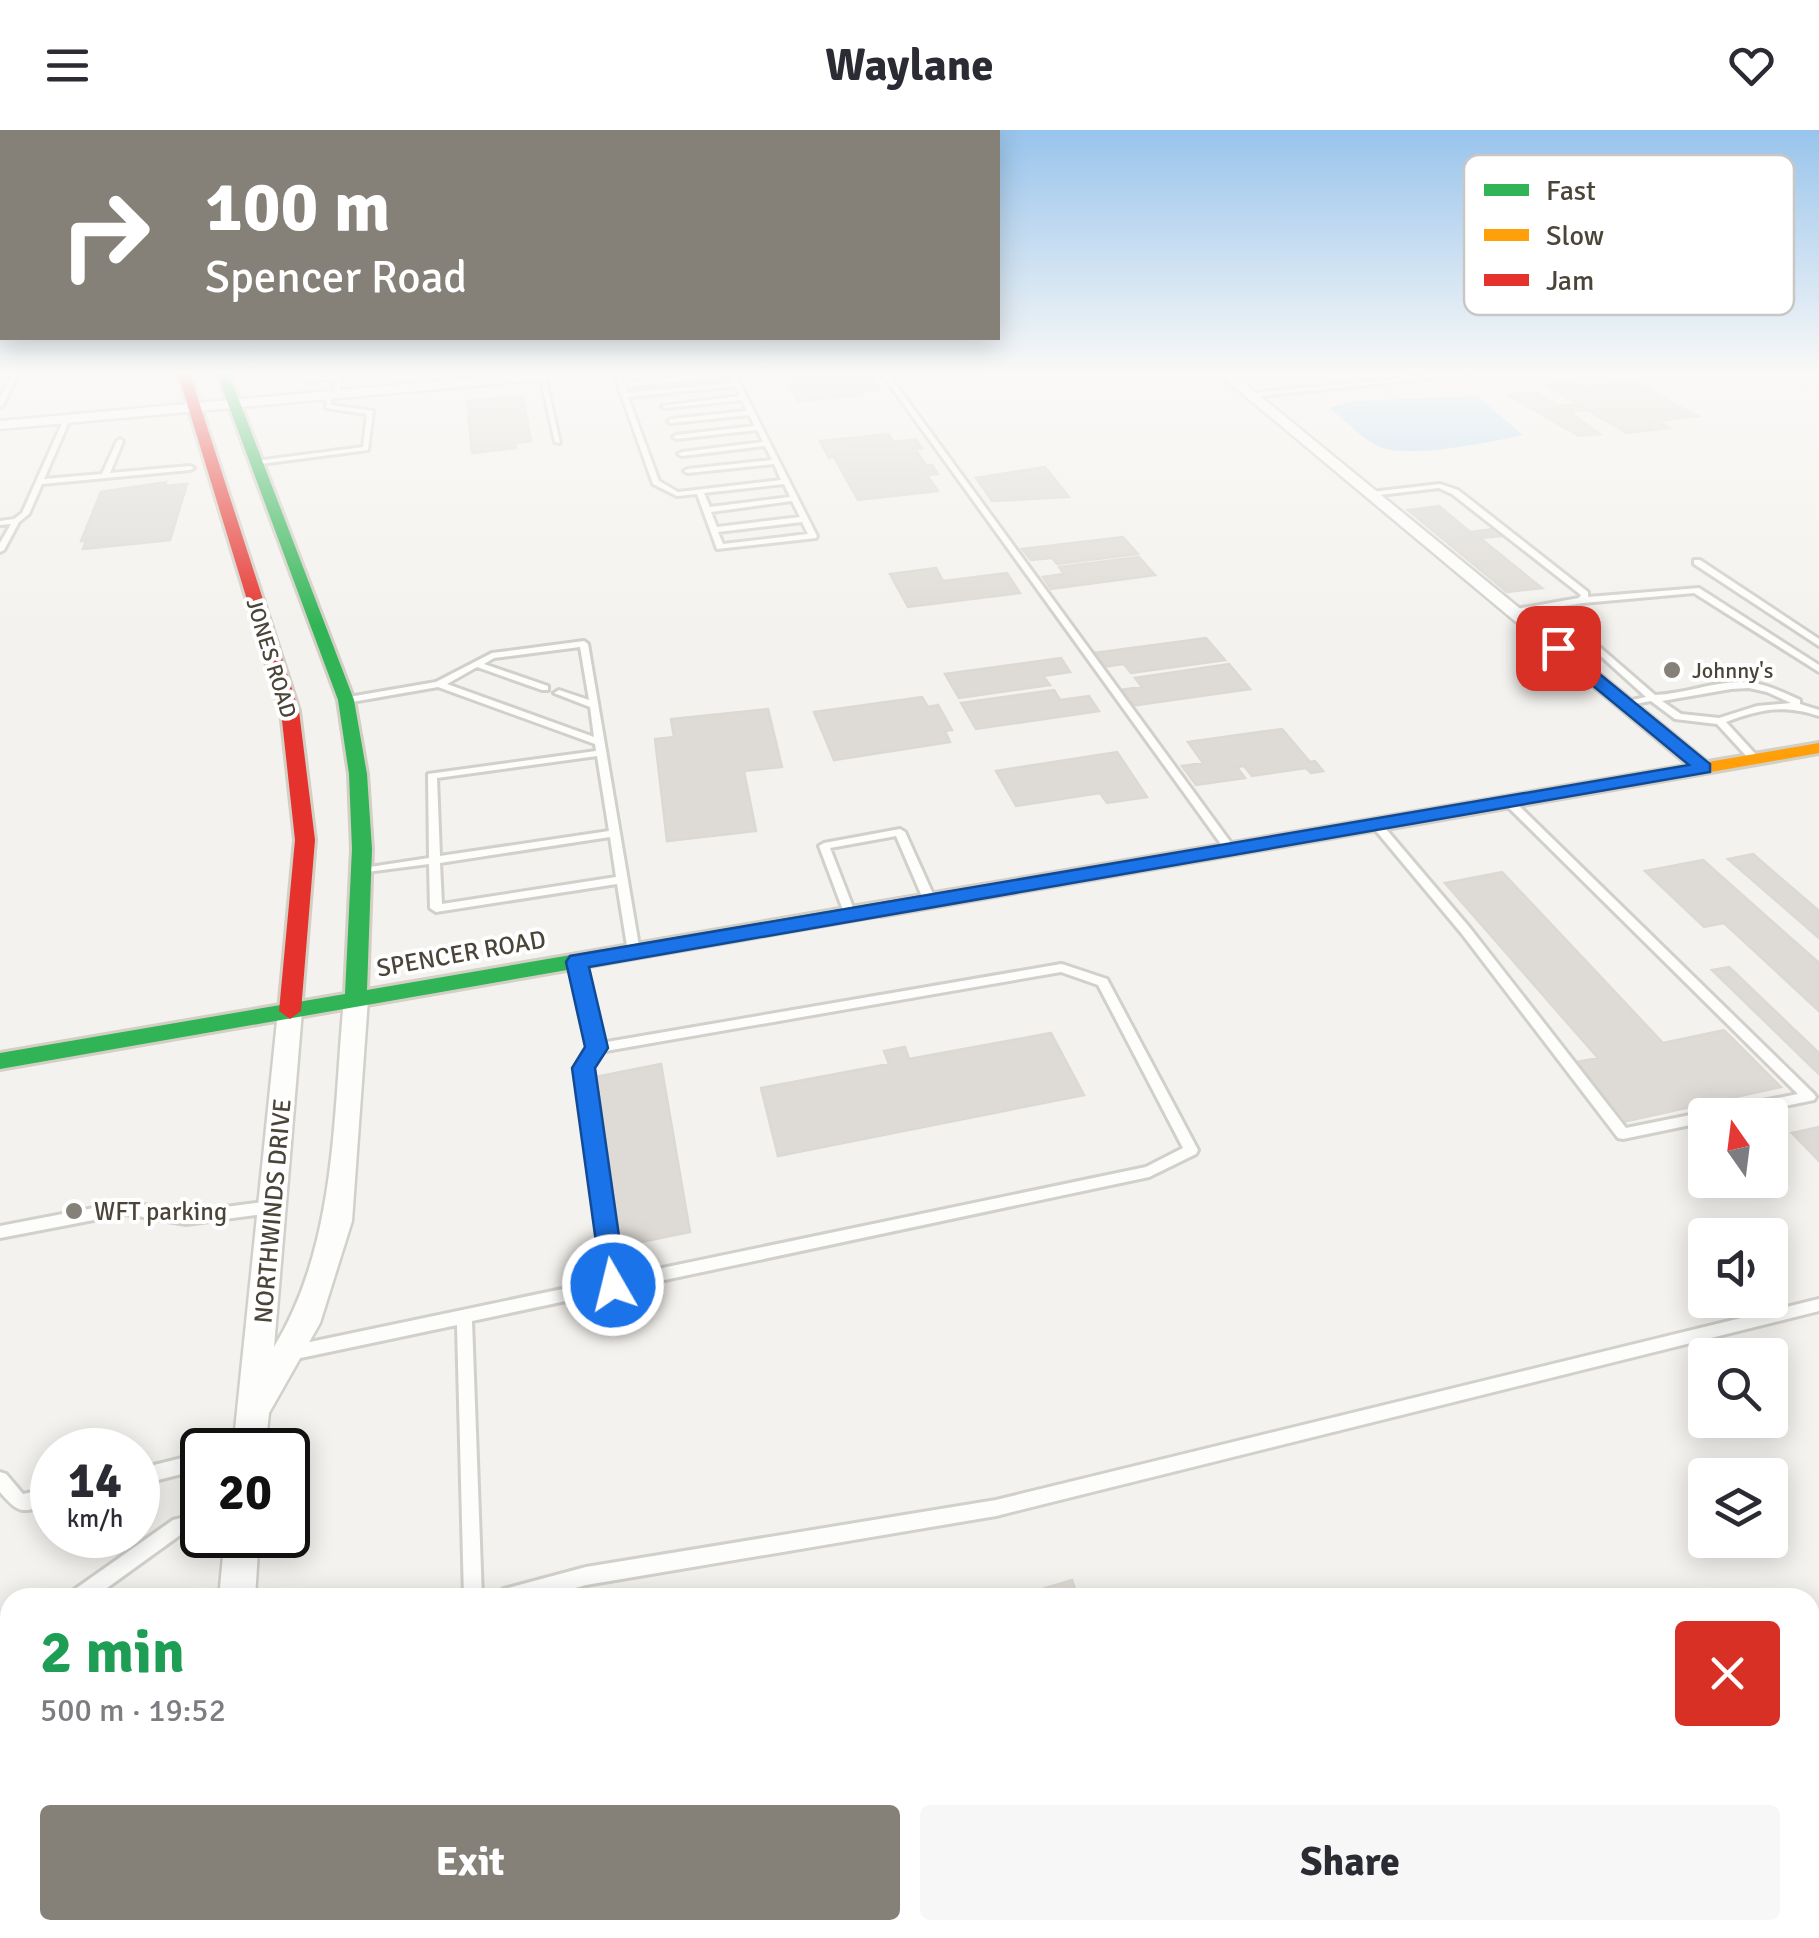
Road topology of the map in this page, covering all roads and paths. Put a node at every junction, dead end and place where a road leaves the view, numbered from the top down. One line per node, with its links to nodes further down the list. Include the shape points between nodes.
1 (50, 458): 15 (lane)
2 (113, 458): 14 (lane)
3 (215, 458): 39 (main road, JONES ROAD)
4 (255, 458): 10 (main road, JONES ROAD)
5 (287, 458): 10 (lane)
6 (648, 458): 17 (lane, via 656,482 678,494)
7 (773, 458): 11 (lane)
8 (946, 458): 50 (lane)
9 (1327, 458): 18 (street)
10 (256, 462): 39 (main road, JONES ROAD)
11 (775, 462): 13 (lane); 16 (lane)
12 (190, 468): 14 (lane)
13 (688, 472)
14 (106, 476): 15 (lane)
15 (39, 482): 22 (lane)
16 (785, 482): 17 (lane); 19 (lane)
17 (700, 491): 20 (lane)
18 (1371, 494): 27 (lane, via 1440,486 1455,492 1584,594); 28 (street)
19 (794, 499): 20 (lane); 21 (lane)
20 (707, 510): 24 (lane)
21 (804, 519): 24 (lane); 24 (lane, via 812,536 720,547)
22 (16, 522): 23 (lane); 25 (lane)
23 (0, 523)
24 (714, 530)
25 (0, 550)
26 (1697, 562): 29 (lane)
27 (1582, 600): 28 (lane); 32 (lane, via 1696,590)
28 (1514, 612): 30 (street)
29 (1819, 643)
30 (1558, 648): 36 (lane, via 1595,646); 38 (street)
31 (476, 664): 33 (lane); 34 (lane); 40 (lane, via 584,644)
32 (1819, 669)
33 (439, 684): 39 (lane); 43 (lane)
34 (545, 688)
35 (560, 693): 40 (lane)
36 (1652, 698): 37 (lane, via 1742,685); 38 (lane); 42 (lane, via 1678,717)
37 (1799, 703): 41 (lane); 42 (lane)
38 (1626, 704): 46 (street)
39 (318, 705): 54 (main road, JONES ROAD, via 360,778); 61 (main road, JONES ROAD)
40 (593, 705): 43 (lane)
41 (1819, 714)
42 (1720, 721): 45 (lane)
43 (600, 748): 49 (lane); 52 (lane, via 432,776)
44 (1819, 748): 45 (main road, SPENCER ROAD)
45 (1755, 759): 46 (main road, SPENCER ROAD)
46 (1703, 768): 47 (main road, SPENCER ROAD)
47 (1508, 801): 48 (main road, SPENCER ROAD); 64 (lane, via 1809,1097)
48 (1376, 824): 50 (main road, SPENCER ROAD); 65 (lane, via 1624,1134)
49 (614, 834): 51 (lane, via 569,847); 55 (lane)
50 (1230, 849): 56 (main road, SPENCER ROAD)
51 (492, 852): 52 (lane); 53 (lane)
52 (434, 860): 54 (lane); 55 (lane, via 436,908 534,888)
53 (493, 865)
54 (363, 871): 60 (main road, JONES ROAD)
55 (622, 880): 58 (lane)
56 (930, 901): 57 (main road, SPENCER ROAD); 57 (lane, via 900,832 824,846)
57 (850, 914): 58 (main road, SPENCER ROAD)
58 (634, 952): 59 (main road, SPENCER ROAD)
59 (577, 962): 60 (main road, SPENCER ROAD); 62 (lane)
60 (356, 1000): 61 (main road, SPENCER ROAD); 71 (street, NORTHWINDS DRIVE, via 338,1221 306,1323)
61 (290, 1010): 63 (main road, SPENCER ROAD); 66 (street, NORTHWINDS DRIVE)
62 (596, 1048): 68 (lane, via 584,1068); 68 (lane, via 1061,968 1103,982 1191,1150 1148,1172)
63 (0, 1060)
64 (1788, 1101)
65 (1688, 1121)
66 (274, 1206): 67 (lane, via 186,1218 124,1208); 71 (street, NORTHWINDS DRIVE)
67 (0, 1232)
68 (613, 1285): 70 (lane)
69 (1819, 1305): 80 (lane, via 996,1508)
70 (464, 1317): 71 (lane); 79 (lane)
71 (272, 1358): 72 (street, NORTHWINDS DRIVE)
72 (249, 1428)
73 (0, 1480): 74 (lane, via 20,1503)
74 (30, 1501)
75 (180, 1526): 77 (lane)
76 (240, 1558): 78 (street)
77 (91, 1588)
78 (237, 1588)
79 (473, 1588)
80 (541, 1588)

